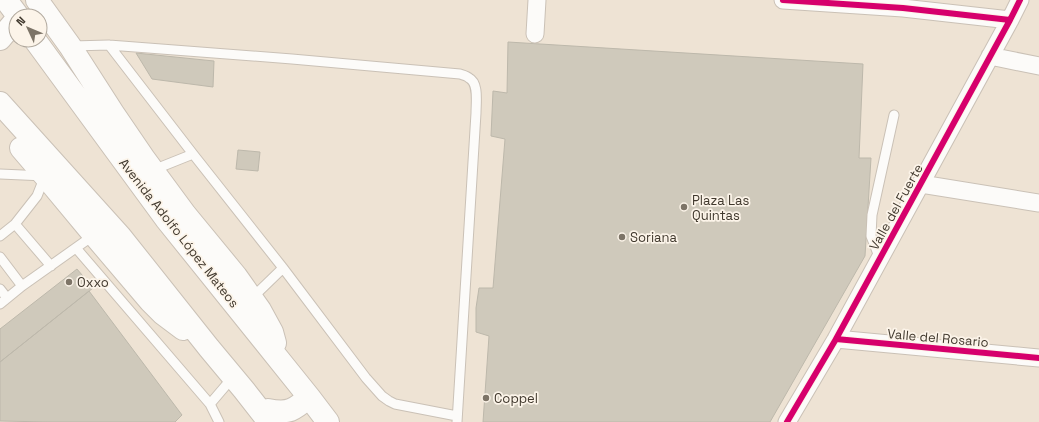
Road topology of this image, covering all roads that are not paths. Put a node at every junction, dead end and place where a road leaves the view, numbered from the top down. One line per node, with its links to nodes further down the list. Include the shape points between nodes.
1 (38, 0): 11 (main road)
2 (537, 0): 8 (street)
3 (784, 0): 5 (street)
4 (1020, 0): 6 (street, Valle del Fuerte)
5 (903, 4): 6 (street)
6 (1010, 20): 13 (street, Valle del Fuerte)
7 (8, 30): 9 (main road)
8 (535, 34)
9 (0, 39)
10 (109, 45): 11 (lane); 18 (lane); 44 (lane, via 460,74 474,81 476,113)
11 (70, 46): 19 (main road)
12 (41, 48): 39 (main road, Avenida Adolfo López Mateos, via 166,219)
13 (990, 56): 14 (street); 22 (street, Valle del Fuerte)
14 (1039, 66)
15 (0, 103): 37 (main road, via 120,236)
16 (894, 115): 29 (lane, via 872,215 871,236)
17 (0, 125): 21 (main road)
18 (193, 154): 19 (lane); 31 (lane)
19 (153, 170): 34 (main road)
20 (0, 174): 21 (lane)
21 (45, 176): 24 (lane, via 36,196); 26 (main road)
22 (921, 184): 23 (street); 29 (street, Valle del Fuerte)
23 (1039, 203)
24 (15, 224): 25 (lane); 30 (lane)
25 (0, 236)
26 (94, 236): 27 (lane); 37 (main road, via 163,314)
27 (76, 248): 30 (lane); 41 (lane)
28 (0, 257): 32 (lane)
29 (880, 259): 36 (street, Valle del Fuerte)
30 (51, 266): 32 (lane)
31 (283, 268): 34 (lane); 44 (lane, via 382,396 395,404)
32 (22, 286): 35 (lane)
33 (0, 289): 35 (lane)
34 (252, 298): 39 (main road, via 272,332)
35 (3, 301)
36 (836, 339): 38 (street, Valle del Rosario); 46 (street, Valle del Fuerte)
37 (209, 348): 40 (main road)
38 (1039, 358)
39 (279, 360): 42 (main road, Avenida Adolfo López Mateos)
40 (239, 384): 41 (lane); 43 (main road)
41 (210, 404): 45 (lane)
42 (324, 413): 43 (main road, via 299,406 278,412)
43 (273, 418)
44 (457, 419)
45 (219, 422)
46 (787, 422)

